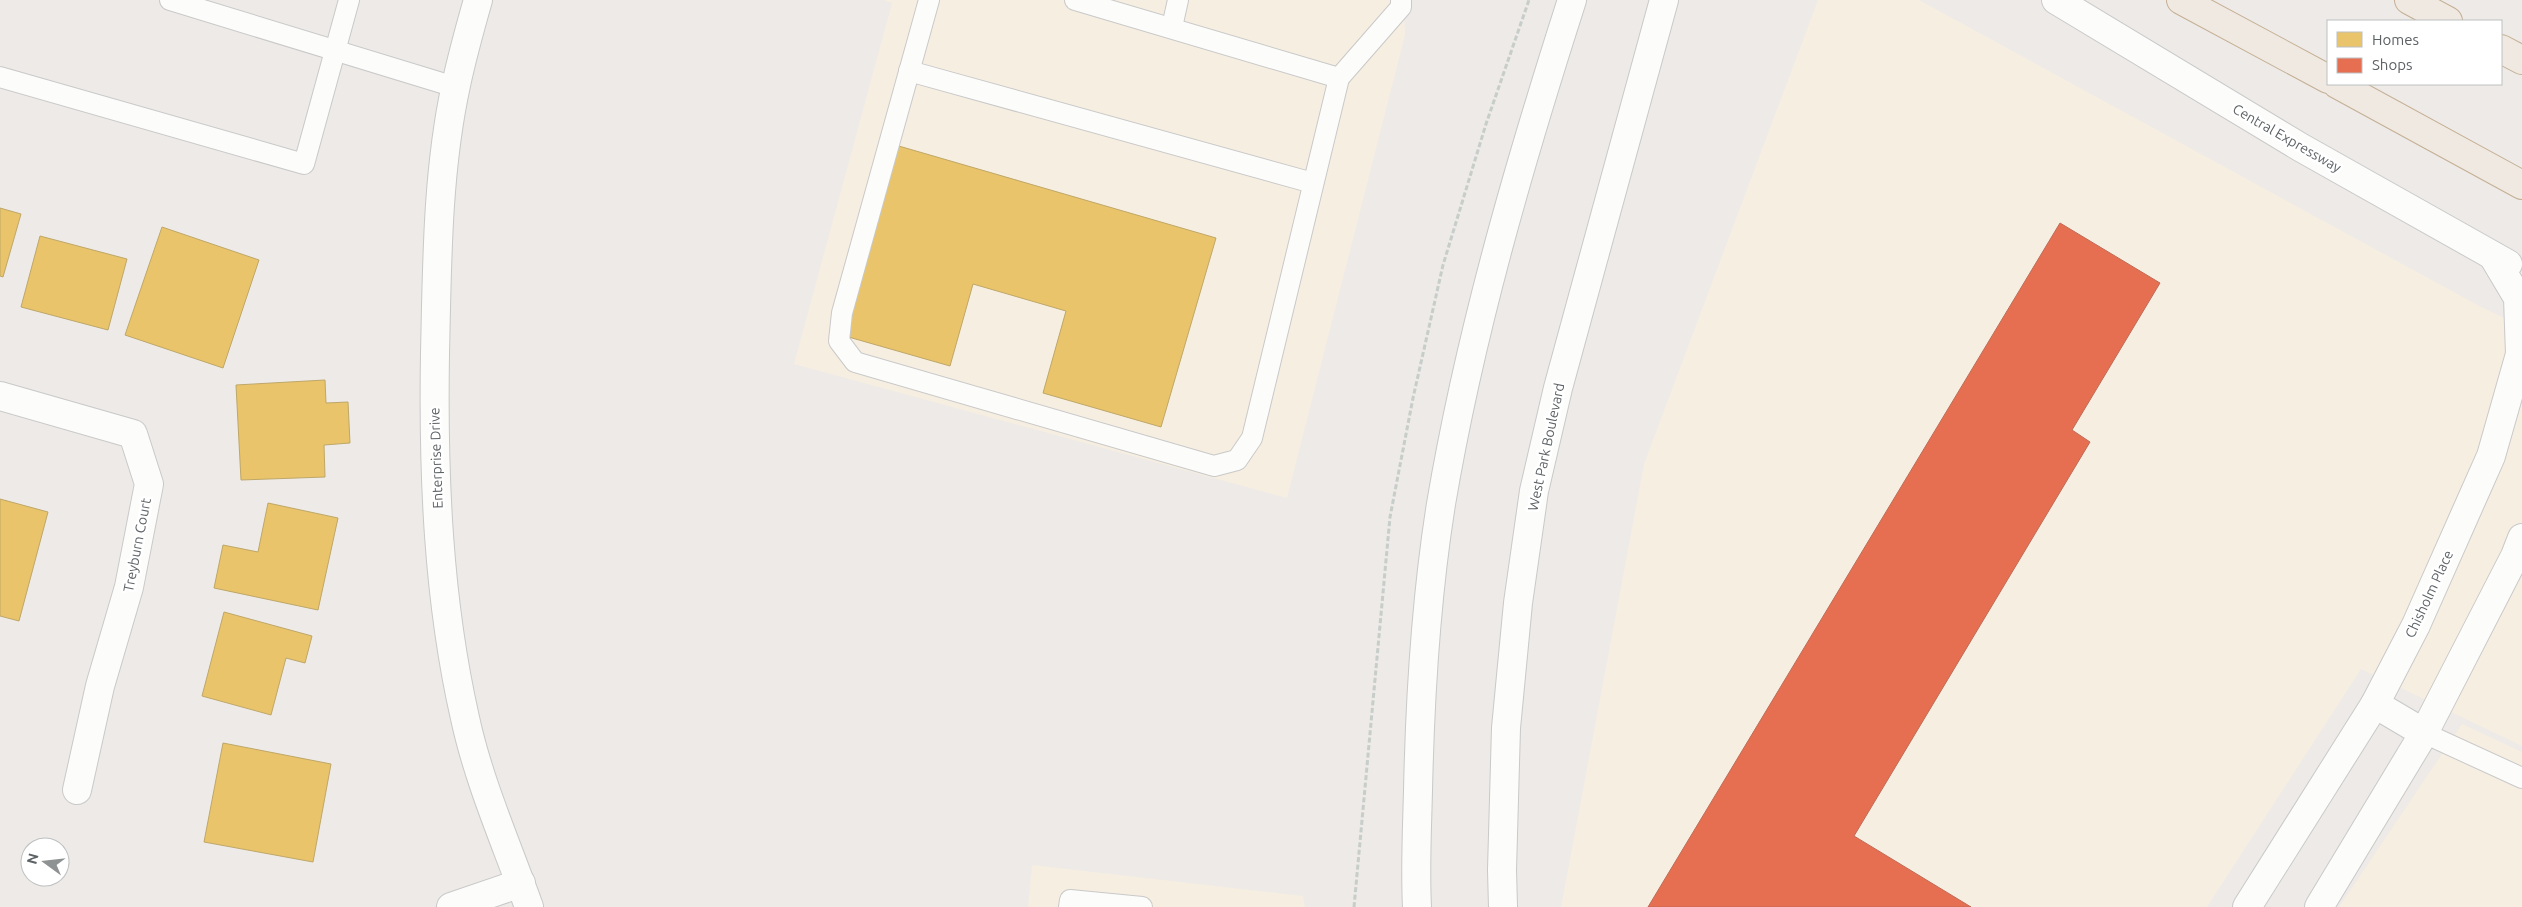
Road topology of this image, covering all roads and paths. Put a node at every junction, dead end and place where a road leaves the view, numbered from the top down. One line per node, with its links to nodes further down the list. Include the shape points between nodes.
1 (170, 0): 16 (lane)
2 (349, 0): 16 (lane)
3 (478, 0): 23 (street, Enterprise Drive)
4 (929, 0): 18 (lane)
5 (1075, 0): 14 (lane)
6 (1178, 0): 14 (lane)
7 (1401, 0): 20 (lane, via 1401,7)
8 (1572, 0): 38 (street, via 1528,136 1474,345 1441,505 1426,629 1419,748)
9 (1664, 0): 39 (street, West Park Boulevard, via 1558,388 1534,491 1518,602 1506,728)
10 (2056, 0): 26 (street, Central Expressway, via 2300,147)
11 (2182, 0): 21 (highway)
12 (2409, 0): 13 (highway)
13 (2446, 20)
14 (1172, 27): 20 (lane)
15 (2502, 50): 17 (highway)
16 (335, 51): 19 (lane, via 304,164); 23 (lane)
17 (2522, 60)
18 (909, 71): 24 (lane); 24 (lane, via 842,313 839,341 855,362 1214,466 1237,460 1252,438)
19 (0, 77)
20 (1340, 78): 24 (lane)
21 (2327, 78)
22 (2339, 85): 25 (highway)
23 (455, 87): 34 (street, Enterprise Drive, via 444,167 436,285 434,405 439,544 449,637 465,720)
24 (1313, 184)
25 (2522, 185)
26 (2493, 256): 27 (street, Central Expressway); 30 (street, Chisholm Place, via 2518,298 2520,354 2491,456 2416,625)
27 (2522, 271)
28 (0, 396): 33 (street, Treyburn Court, via 133,434 149,484 129,587 100,686)
29 (2522, 538): 31 (street)
30 (2375, 704): 31 (street); 40 (street, Chisholm Place)
31 (2424, 733): 32 (lane); 41 (street)
32 (2522, 778)
33 (77, 790)
34 (525, 895): 35 (street)
35 (451, 907)
36 (1069, 907): 37 (lane, via 1070,900)
37 (1142, 907)
38 (1417, 907)
39 (1503, 907)
40 (2247, 907)
41 (2319, 907)

